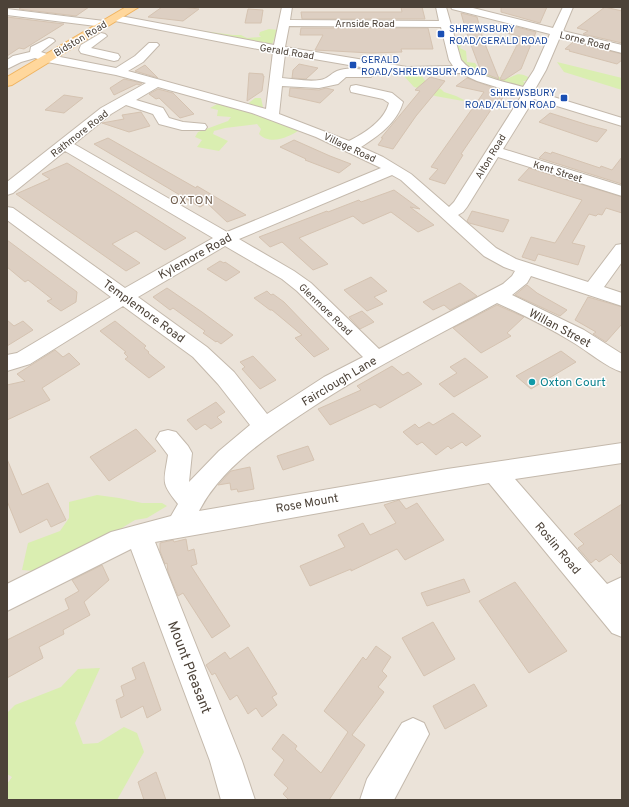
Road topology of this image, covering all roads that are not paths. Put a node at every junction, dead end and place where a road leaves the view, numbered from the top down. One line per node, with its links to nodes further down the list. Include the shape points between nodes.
1 (134, 7): 10 (main road, Bidston Road)
2 (287, 7): 8 (street)
3 (441, 7): 9 (street)
4 (456, 7): 12 (street, Lorne Road)
5 (568, 7): 12 (street, Alton Road)
6 (7, 12): 7 (street, Gerald Road)
7 (51, 17): 10 (street, Gerald Road); 11 (street, via 44,21 70,25)
8 (284, 23): 9 (street, Arnside Road); 17 (street)
9 (446, 24): 21 (street, via 456,60)
10 (107, 26): 17 (street, Gerald Road); 18 (main road, Bidston Road); 20 (street, via 84,50)
11 (65, 31)
12 (556, 32): 16 (street, Lorne Road); 27 (street, Alton Road)
13 (49, 41): 18 (street, via 38,48)
14 (147, 45): 20 (street, via 139,59)
15 (13, 49): 18 (street, Village Road)
16 (622, 49)
17 (279, 50): 21 (street, Gerald Road, via 407,71); 24 (street)
18 (39, 55): 19 (street, via 17,59); 20 (street, Village Road); 23 (main road, Bidston Road)
19 (7, 65)
20 (121, 65): 25 (street, Village Road)
21 (462, 69): 27 (street, via 486,80)
22 (400, 77): 24 (street, via 344,73 333,81 319,84)
23 (9, 80)
24 (276, 82): 29 (street)
25 (156, 83): 28 (street, Rathmore Road); 29 (street, Village Road)
26 (356, 89): 33 (street, via 387,96 396,102 395,109 370,136)
27 (528, 93): 30 (street); 34 (street, Alton Road)
28 (124, 100): 31 (street, via 158,111 164,121); 32 (street, Rathmore Road, via 106,110)
29 (272, 115): 33 (street, Village Road)
30 (622, 122)
31 (200, 127)
32 (64, 144): 36 (street, Rathmore Road); 40 (street, Glenmore Road)
33 (350, 147): 35 (street, Village Road)
34 (494, 151): 37 (street, Kent Street); 39 (street, Alton Road, via 461,204)
35 (393, 169): 39 (street, Village Road, via 432,199); 40 (street, Kylemore Road)
36 (7, 190)
37 (622, 191)
38 (7, 212): 45 (street, Templemore Road)
39 (446, 214): 42 (street, Village Road, via 490,252)
40 (224, 239): 45 (street, Kylemore Road); 47 (street, Glenmore Road, via 288,275 304,287)
41 (622, 249): 43 (street)
42 (525, 268): 43 (street, Village Road); 44 (street, Fairclough Lane, via 510,288)
43 (592, 290): 46 (street, Village Road)
44 (497, 295): 47 (street, Fairclough Lane); 49 (street, Willan Street, via 574,334)
45 (124, 297): 48 (street, Kylemore Road, via 23,358); 50 (street, Templemore Road, via 210,360)
46 (622, 300)
47 (376, 358): 50 (street, Fairclough Lane)
48 (7, 363)
49 (622, 364)
50 (264, 427): 54 (street, Fairclough Lane, via 227,458 198,489)
51 (168, 439): 54 (street, via 180,453 176,484)
52 (622, 453): 53 (street, Rose Mount)
53 (494, 472): 55 (street, Rose Mount); 58 (street, Roslin Road)
54 (191, 502): 55 (street, Fairclough Lane)
55 (179, 526): 56 (street, Rose Mount)
56 (139, 535): 57 (street, Rose Mount, via 120,540); 61 (street, Mount Pleasant, via 226,762)
57 (10, 591)
58 (612, 596): 59 (street, Roslin Road)
59 (622, 623)
60 (413, 734): 62 (street, via 379,791)
61 (238, 800)
62 (377, 800)

